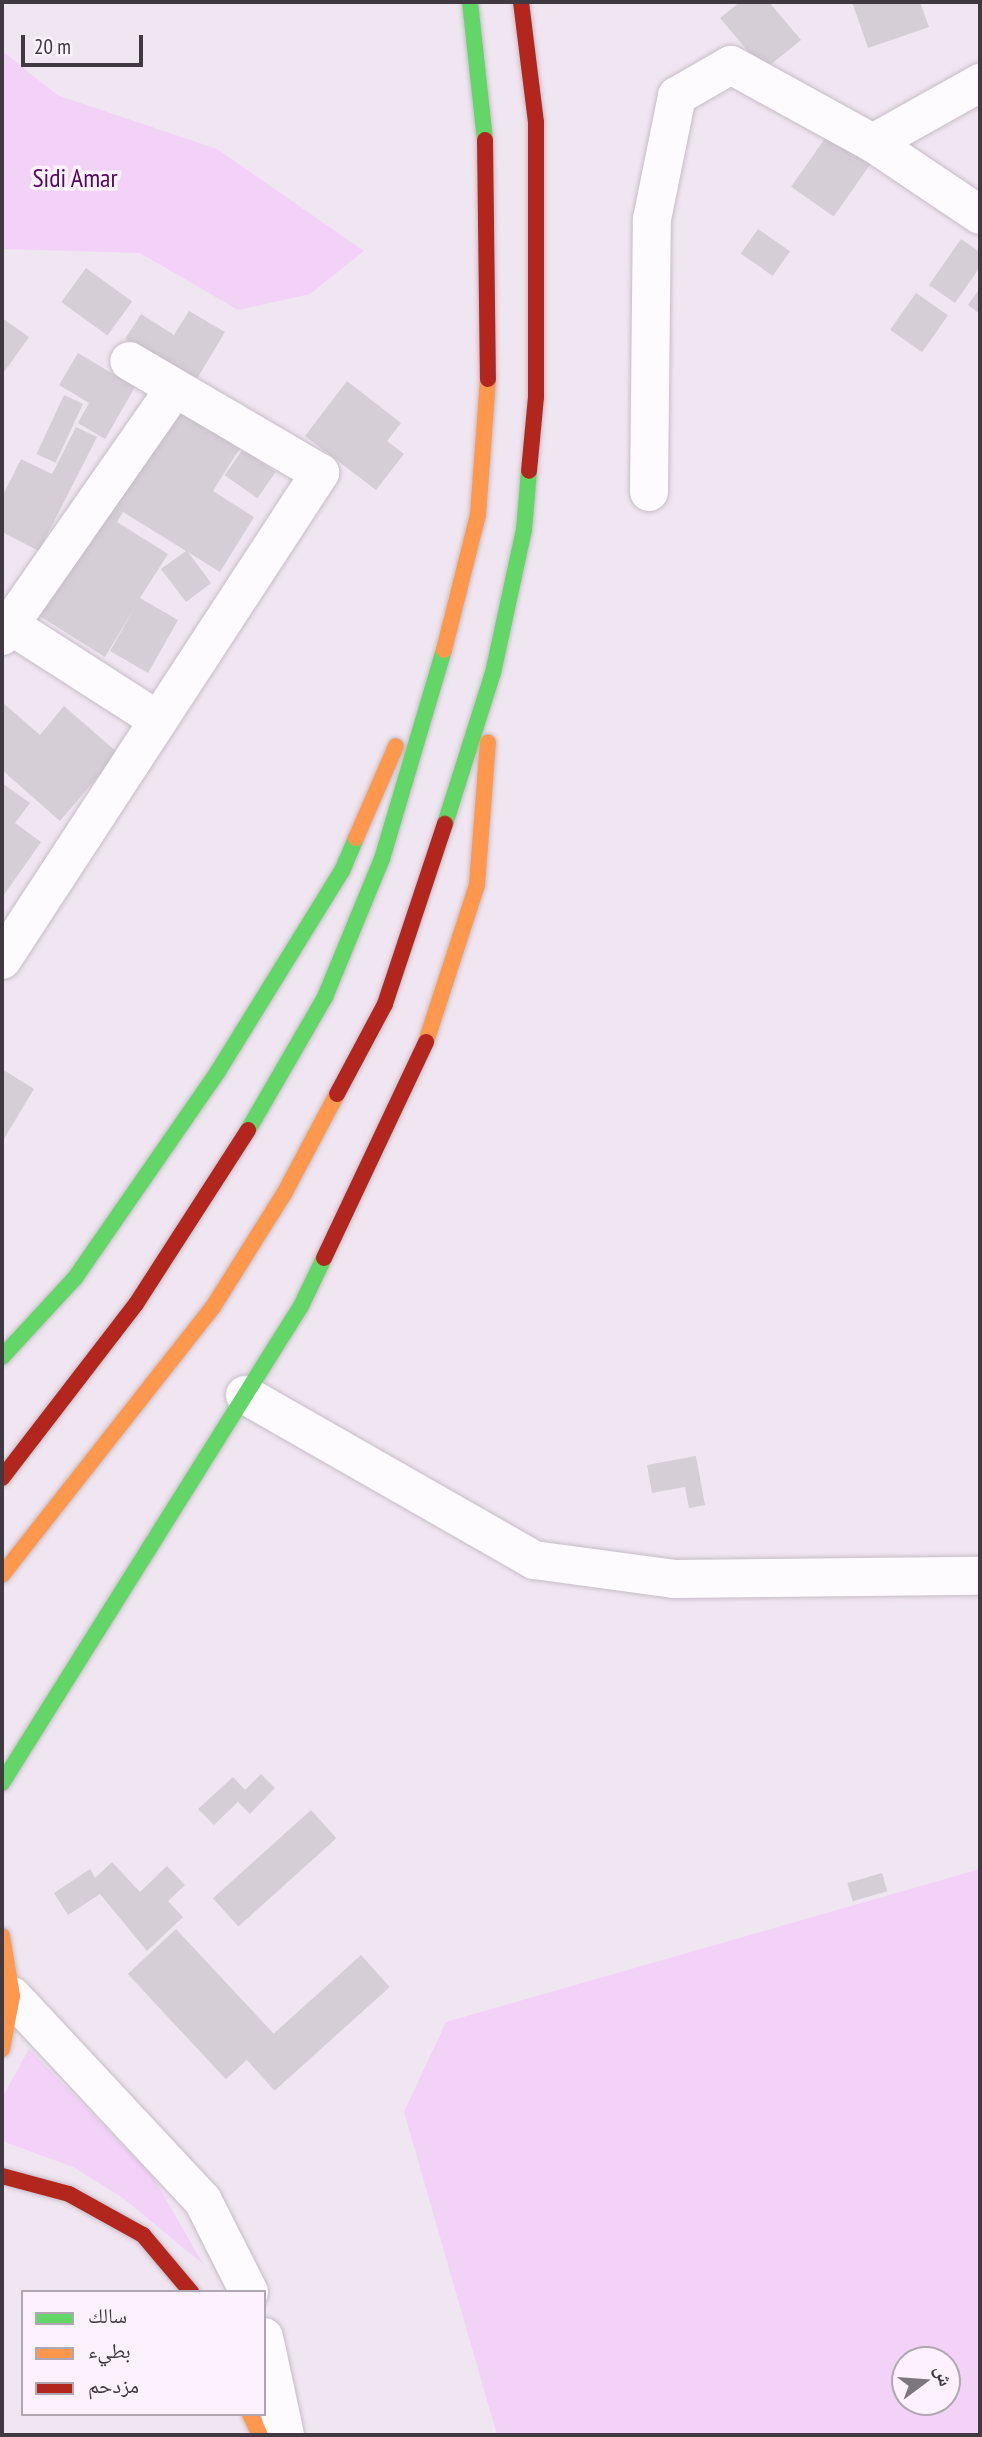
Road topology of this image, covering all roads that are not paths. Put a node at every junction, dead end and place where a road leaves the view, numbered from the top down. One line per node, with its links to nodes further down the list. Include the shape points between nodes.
1 (470, 2): 9 (highway, via 485,137 491,330 478,515)
2 (521, 2): 11 (highway, via 537,150 536,397 524,530)
3 (980, 83): 4 (street)
4 (873, 143): 5 (street); 8 (street, via 731,65 677,96 652,219)
5 (980, 215)
6 (130, 361): 7 (street)
7 (174, 388): 10 (street); 12 (street, via 320,474)
8 (649, 492)
9 (453, 616): 14 (highway, via 342,870 136,1191 75,1278); 16 (highway, via 426,724 382,859 325,997 241,1143 136,1304)
10 (4, 627): 12 (street)
11 (493, 673): 15 (highway, via 477,885 423,1052 302,1306); 17 (highway, via 385,1004 284,1194 213,1307)
12 (156, 719): 13 (street)
13 (2, 960)
14 (2, 1357)
15 (245, 1395): 18 (street, via 534,1560 674,1579); 19 (highway)
16 (2, 1478)
17 (2, 1575)
18 (980, 1576)
19 (2, 1783)
20 (2, 1936): 21 (highway)
21 (12, 1996): 22 (highway); 25 (street, via 203,2201)
22 (2, 2049)
23 (2, 2176): 24 (highway, via 69,2194 143,2235)
24 (189, 2290)
25 (248, 2290)
26 (266, 2346): 29 (street)
27 (251, 2416): 28 (highway)
28 (260, 2435)
29 (285, 2435)

